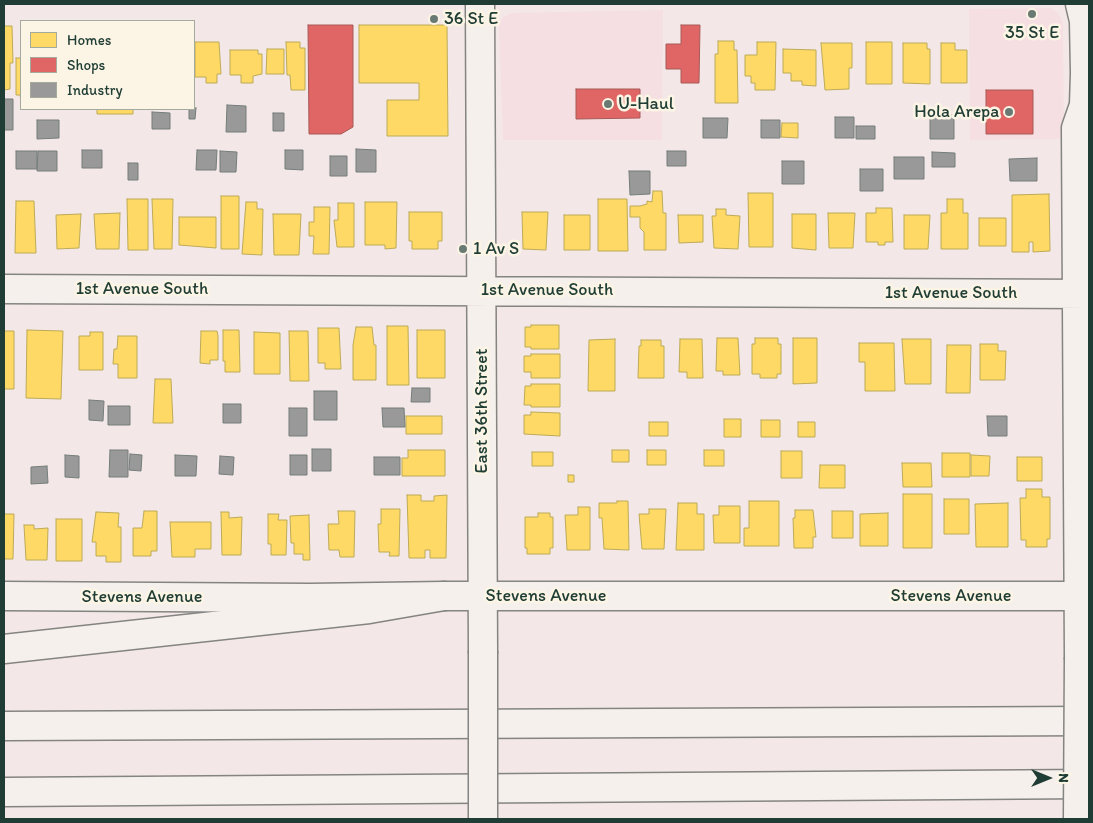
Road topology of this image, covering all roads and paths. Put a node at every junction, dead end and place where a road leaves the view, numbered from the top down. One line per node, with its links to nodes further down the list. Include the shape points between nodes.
1 (480, 4): 6 (main road, East 36th Street)
2 (1064, 4): 4 (main road, via 1068,21 1067,107)
3 (1080, 4): 4 (main road, via 1084,21 1084,105)
4 (1076, 128): 7 (main road)
5 (4, 289): 6 (main road, 1st Avenue South)
6 (482, 290): 7 (main road, 1st Avenue South); 10 (main road, East 36th Street)
7 (1083, 294): 11 (main road)
8 (4, 596): 9 (main road, Stevens Avenue)
9 (444, 596): 10 (main road, Stevens Avenue); 12 (main road, via 370,609)
10 (483, 596): 11 (main road, Stevens Avenue); 17 (main road, East 36th Street, bridge)
11 (1084, 596): 18 (main road, bridge, via 1079,657)
12 (4, 649)
13 (1089, 721): 14 (main road)
14 (4, 726)
15 (1089, 784): 16 (main road)
16 (4, 792)
17 (483, 819)
18 (1078, 819)

